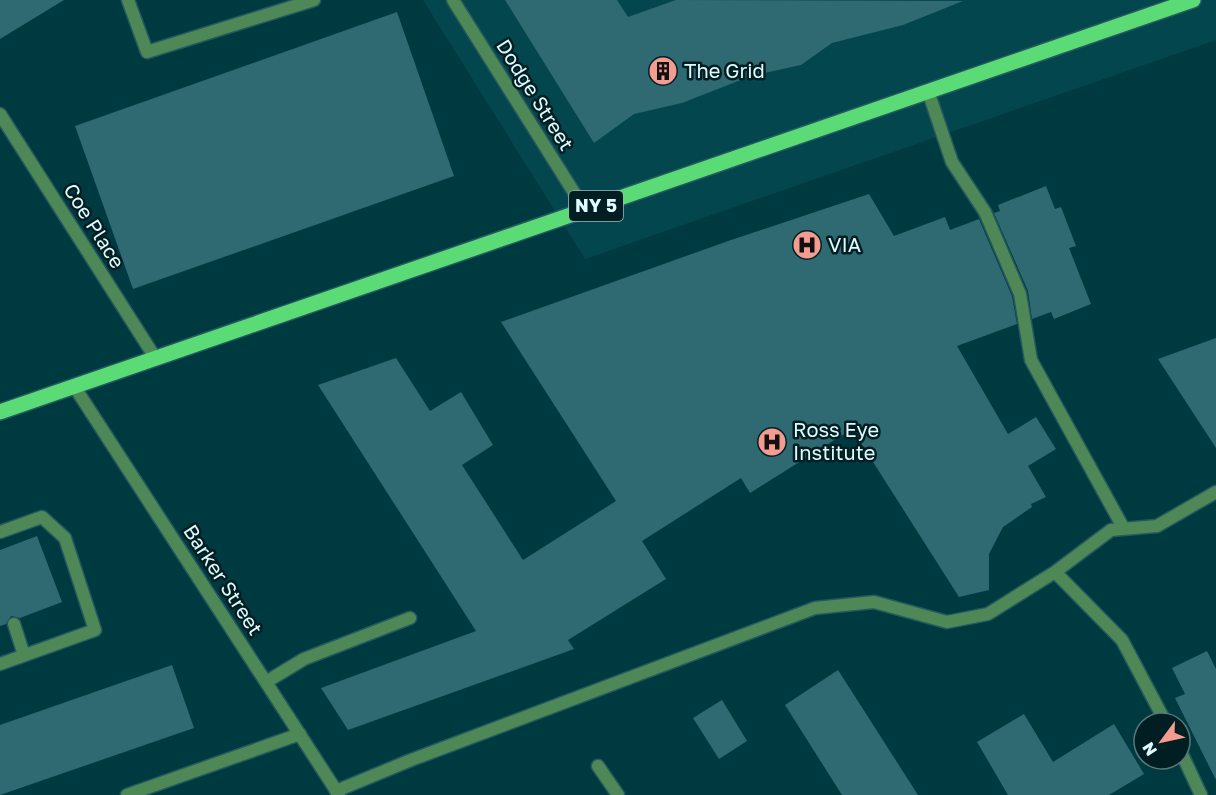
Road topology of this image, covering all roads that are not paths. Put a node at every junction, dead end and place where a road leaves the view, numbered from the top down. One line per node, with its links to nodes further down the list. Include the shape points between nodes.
1 (128, 0): 2 (street, via 147,52)
2 (314, 0)
3 (453, 0): 7 (street, Dodge Street)
4 (1193, 0): 5 (main road, NY 5)
5 (928, 92): 7 (main road, NY 5); 12 (street, via 952,162 985,212 1020,294 1031,360)
6 (0, 114): 8 (street, Coe Place)
7 (585, 210): 8 (main road, NY 5)
8 (156, 359): 9 (main road, NY 5)
9 (74, 386): 10 (main road, NY 5); 19 (street, Barker Street)
10 (0, 412)
11 (1216, 492): 12 (street, via 1157,526)
12 (1124, 529): 14 (street, via 1111,530)
13 (0, 532): 17 (street, via 42,517 65,538 95,630)
14 (1054, 572): 20 (street, via 1122,640); 24 (street, via 987,614 947,622 874,603 815,609 411,760)
15 (410, 618): 19 (street, via 304,659)
16 (14, 624): 17 (street)
17 (24, 655): 18 (street)
18 (0, 664)
19 (266, 682): 21 (street, Barker Street)
20 (1160, 711)
21 (300, 734): 24 (street, Barker Street); 25 (street)
22 (598, 766): 26 (street)
23 (1190, 771): 27 (street)
24 (337, 793)
25 (127, 795)
26 (618, 795)
27 (1201, 795)

